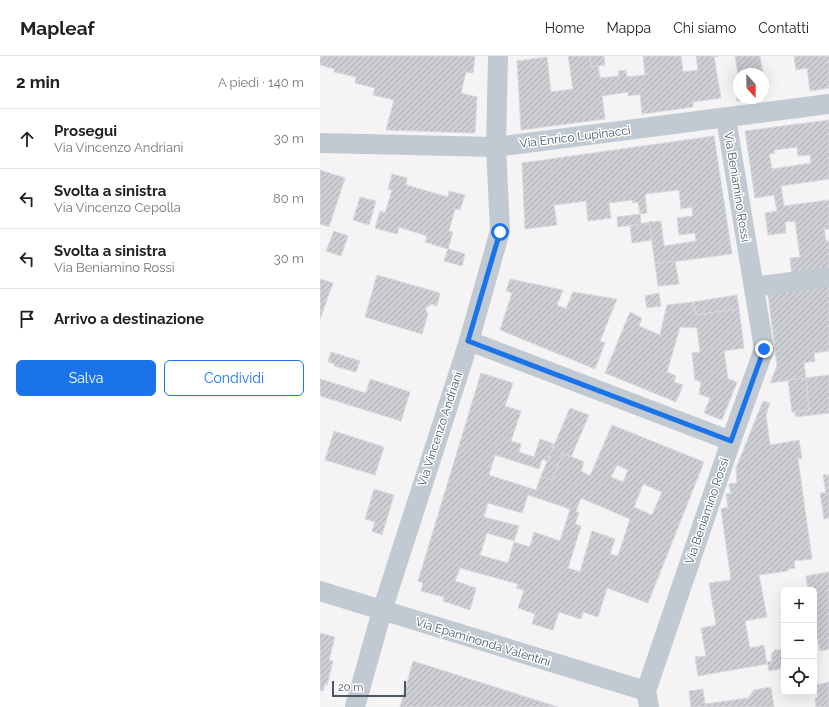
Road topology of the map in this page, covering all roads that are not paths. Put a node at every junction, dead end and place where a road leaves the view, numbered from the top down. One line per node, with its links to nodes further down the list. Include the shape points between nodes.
1 (498, 56): 5 (street, Via Vincenzo Andriani)
2 (829, 104): 3 (street, Via Enrico Lupinacci)
3 (726, 118): 5 (street, Via Enrico Lupinacci); 7 (street, Via Beniamino Rossi)
4 (320, 143): 5 (street, Via Enrico Lupinacci)
5 (496, 147): 8 (street, Via Vincenzo Andriani, via 500,232)
6 (829, 277): 7 (street)
7 (754, 287): 9 (street, Via Beniamino Rossi, via 764,349)
8 (468, 341): 9 (street); 11 (street, Via Vincenzo Andriani)
9 (731, 441): 12 (street, Via Beniamino Rossi)
10 (320, 591): 11 (street, Via Epaminonda Valentini)
11 (382, 611): 12 (street, Via Epaminonda Valentini); 13 (street, Via Vincenzo Andriani)
12 (647, 699)
13 (355, 707)

